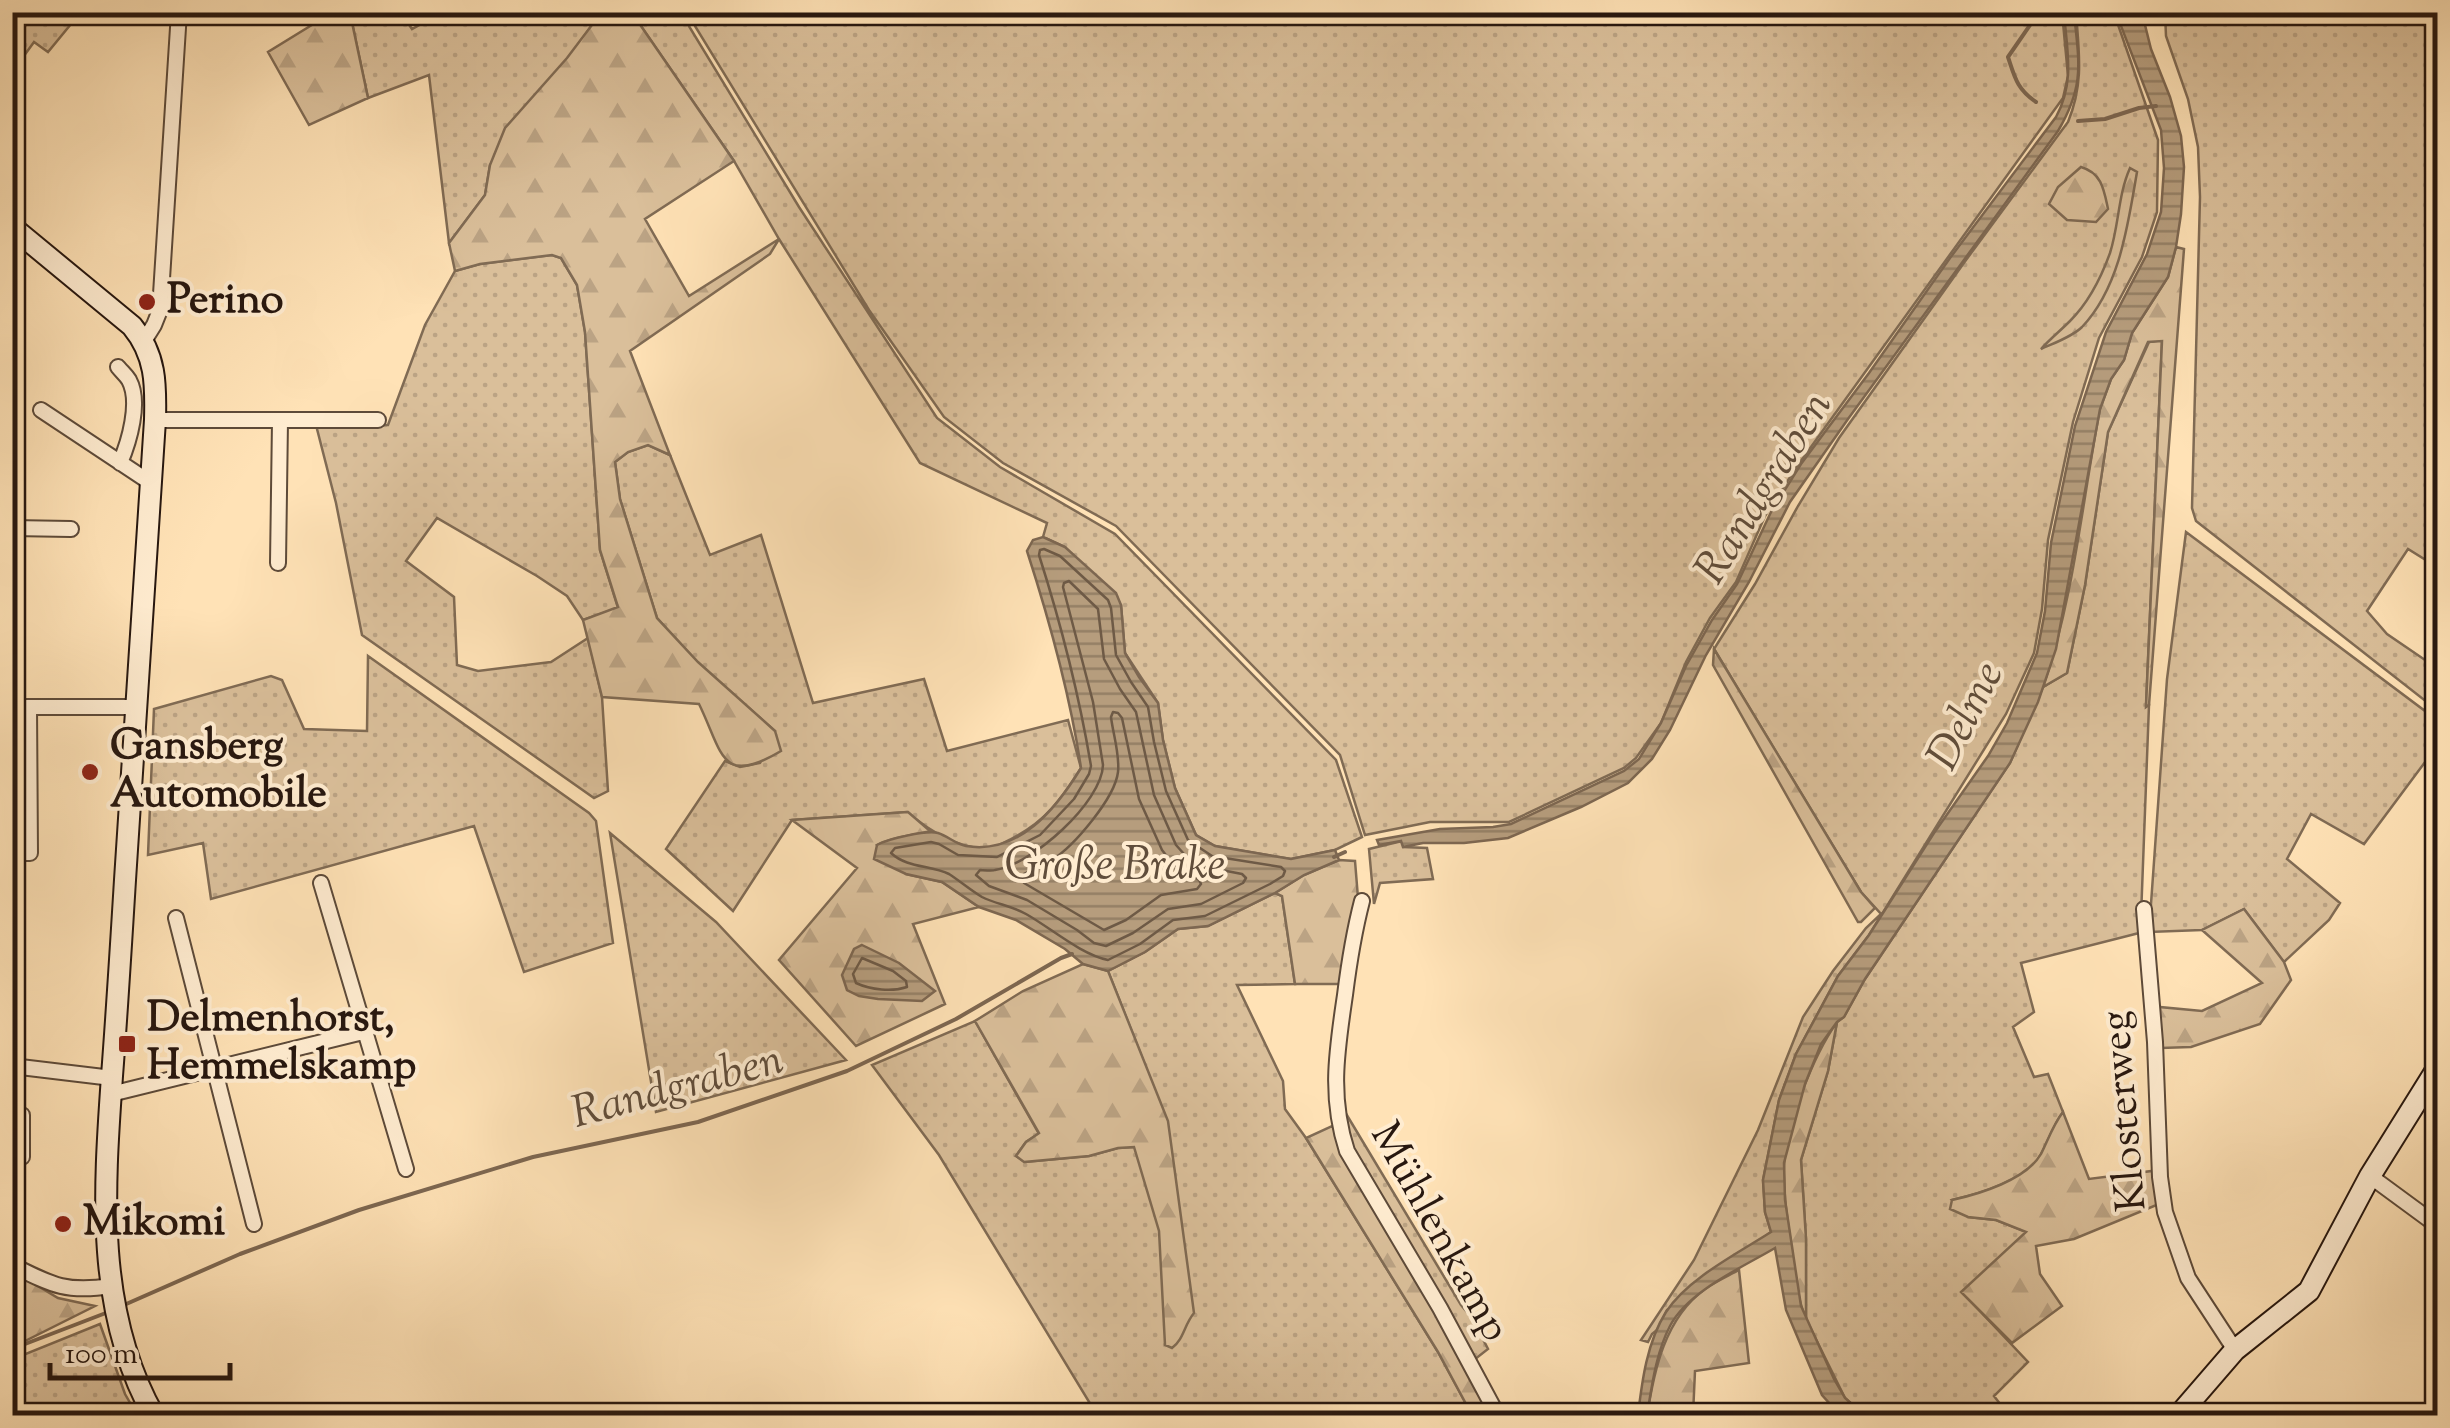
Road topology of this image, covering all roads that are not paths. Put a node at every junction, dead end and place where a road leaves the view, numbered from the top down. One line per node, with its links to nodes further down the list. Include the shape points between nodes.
1 (179, 12): 3 (street, via 160,310)
2 (15, 233): 3 (main road, via 119,313)
3 (144, 341): 6 (main road, via 155,375)
4 (118, 368): 9 (street, via 131,383 133,401 131,436)
5 (41, 410): 9 (street)
6 (155, 420): 8 (street); 10 (main road)
7 (378, 420): 8 (street)
8 (280, 421): 13 (street)
9 (120, 462): 10 (street)
10 (151, 483): 15 (main road)
11 (12, 528): 12 (street)
12 (70, 528)
13 (278, 563)
14 (29, 707): 15 (street); 16 (street); 17 (street, via 30,853)
15 (136, 707): 26 (main road)
16 (12, 708)
17 (12, 853)
18 (321, 883): 22 (street)
19 (1362, 901): 37 (street, Mühlenkamp, via 1334,1070 1338,1123 1347,1151)
20 (2144, 909): 35 (street, Klosterweg, via 2165,1212 2188,1278)
21 (176, 918): 24 (street)
22 (363, 1032): 24 (street); 29 (street)
23 (12, 1066): 26 (street)
24 (214, 1068): 26 (street); 31 (street)
25 (2438, 1068): 30 (main road)
26 (111, 1086): 34 (main road, via 105,1218)
27 (12, 1116): 28 (street, via 22,1116)
28 (22, 1156)
29 (406, 1169)
30 (2370, 1176): 32 (street); 35 (main road, via 2309,1291)
31 (254, 1224)
32 (2438, 1226)
33 (12, 1265): 34 (street, via 51,1285)
34 (114, 1300): 36 (main road, via 130,1364)
35 (2235, 1350): 38 (main road)
36 (154, 1416)
37 (1498, 1416)
38 (2178, 1416)

